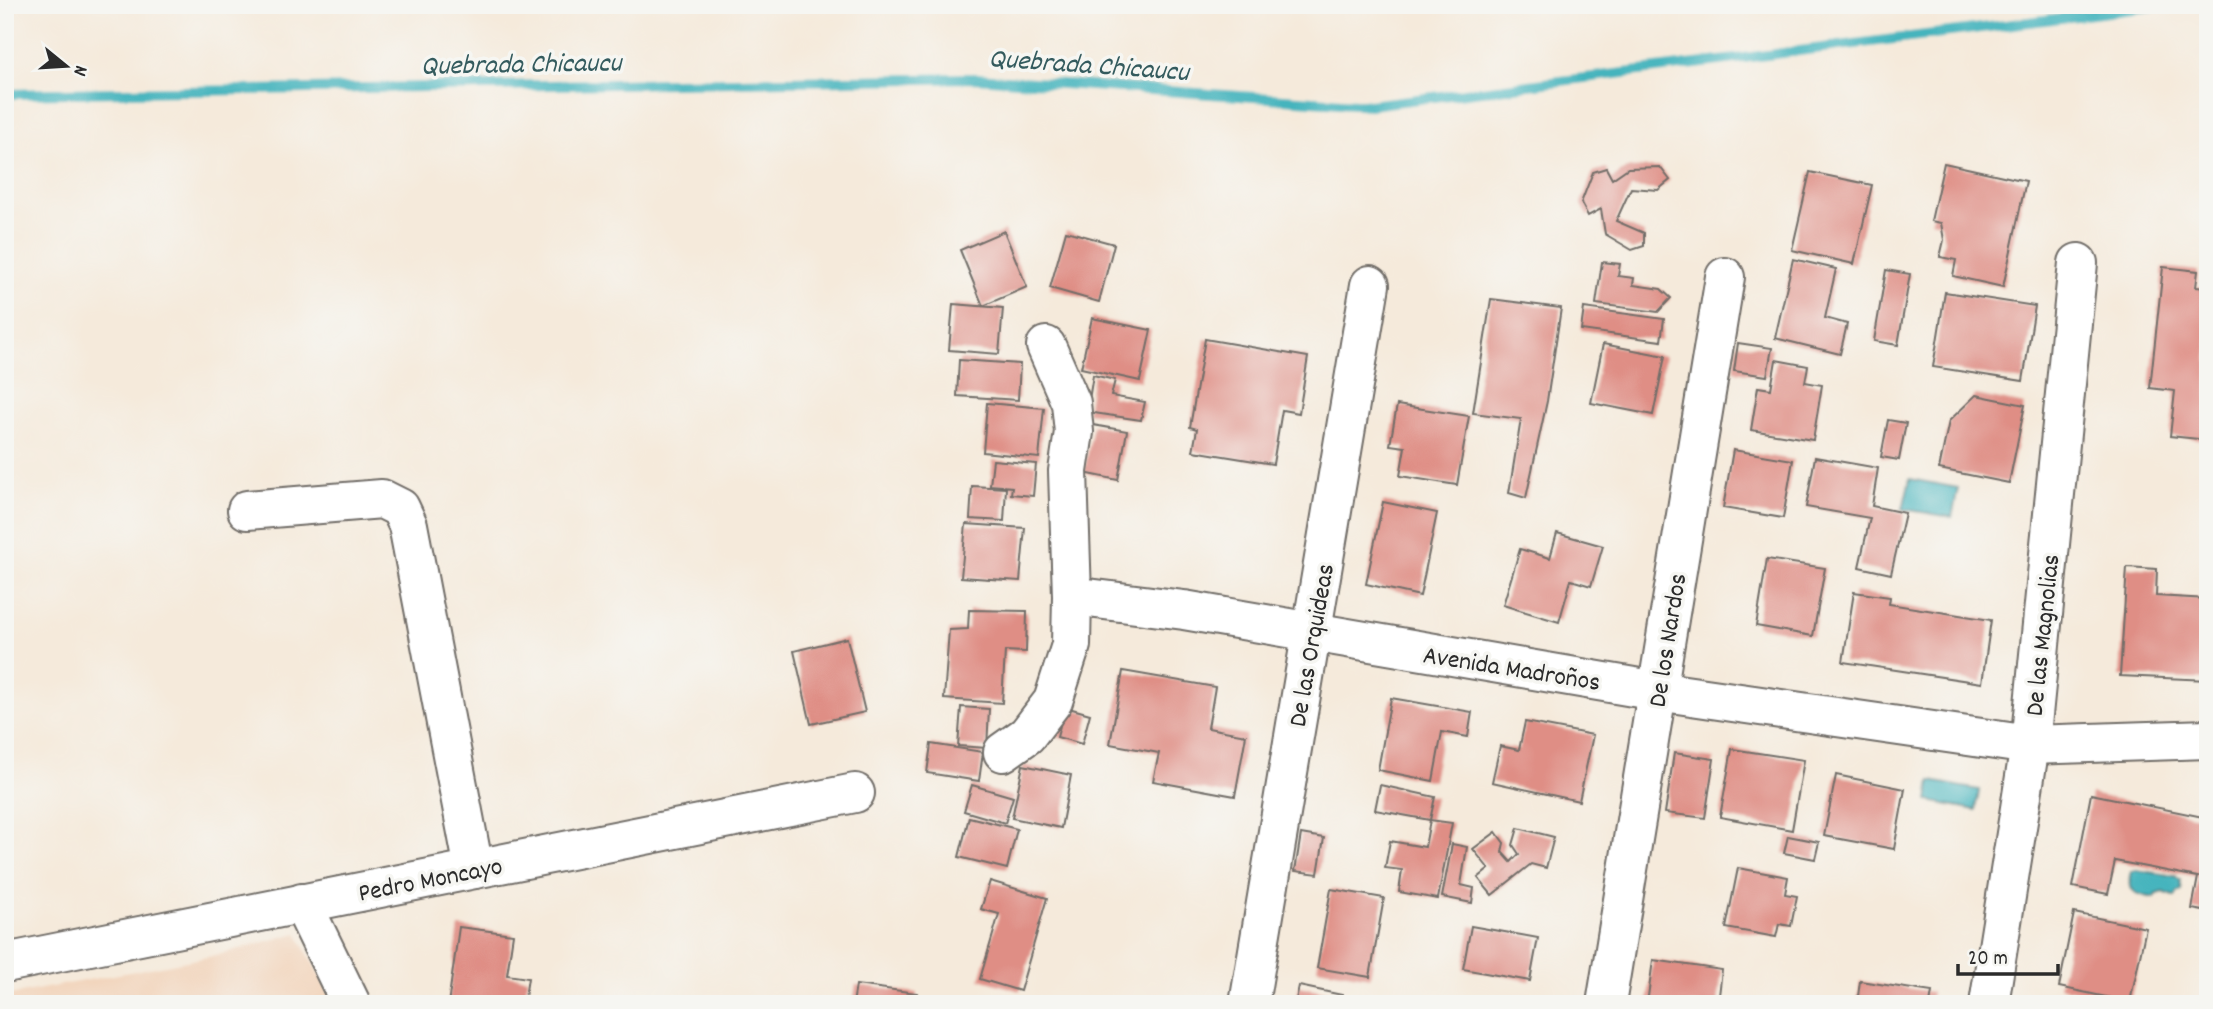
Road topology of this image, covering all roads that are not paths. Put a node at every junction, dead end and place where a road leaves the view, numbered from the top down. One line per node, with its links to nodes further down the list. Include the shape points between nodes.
1 (2078, 263): 10 (street, De las Magnolias)
2 (1726, 276): 8 (street, De los Nardos)
3 (1370, 285): 7 (street, De las Orquideas)
4 (1046, 346): 6 (street, via 1071,403)
5 (247, 510): 13 (street, via 382,499 400,508 408,525)
6 (1072, 596): 7 (street, Avenida Madroños, via 1184,610); 11 (street, via 1071,645 1053,701 1027,735)
7 (1312, 634): 8 (street, Avenida Madroños); 17 (street, De las Orquideas)
8 (1657, 691): 10 (street, Avenida Madroños); 18 (street, De los Nardos)
9 (2208, 739): 10 (street, Avenida Madroños)
10 (2030, 745): 19 (street, De las Magnolias)
11 (1003, 752)
12 (855, 793): 13 (street, Pedro Moncayo)
13 (474, 869): 14 (street, Pedro Moncayo)
14 (302, 903): 15 (street, Pedro Moncayo); 16 (street)
15 (5, 963)
16 (351, 1004)
17 (1249, 1004)
18 (1606, 1004)
19 (1989, 1004)

